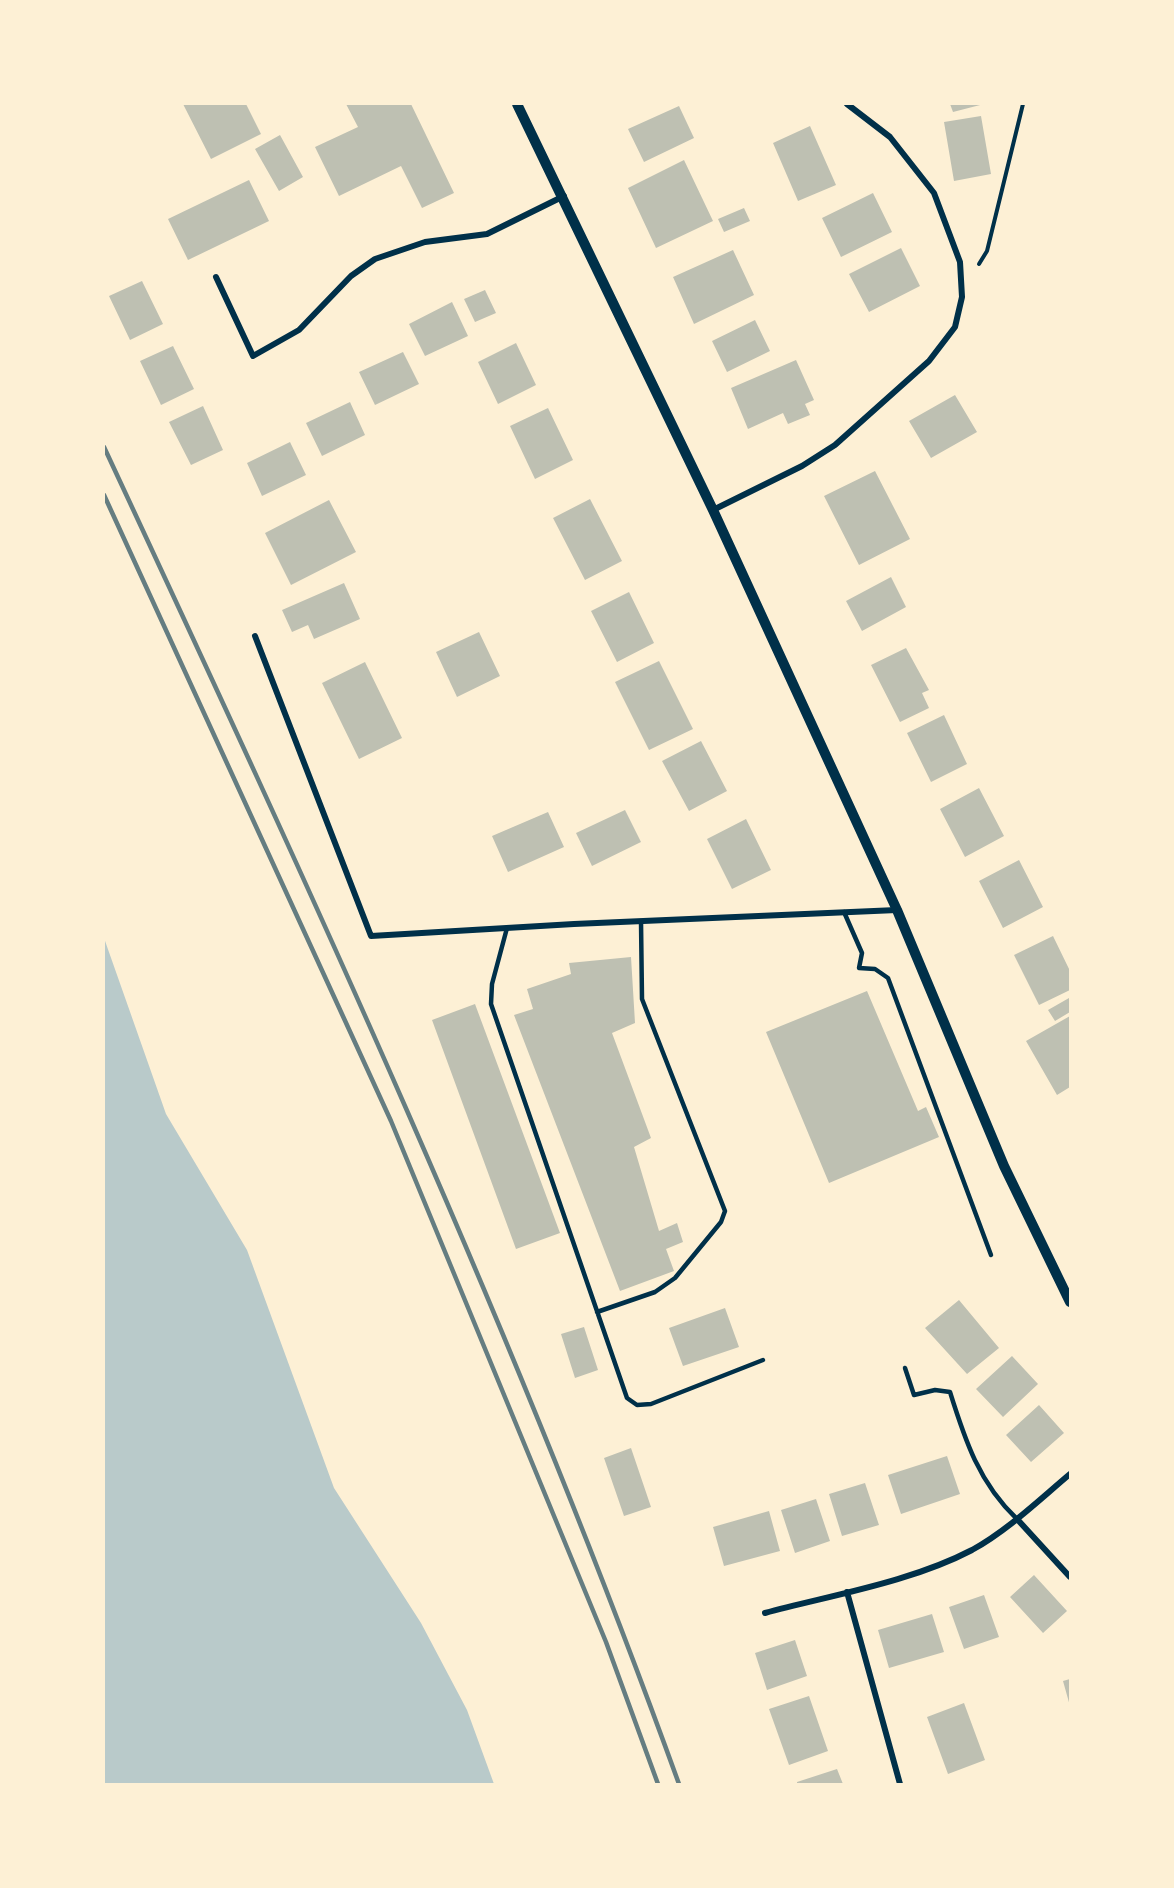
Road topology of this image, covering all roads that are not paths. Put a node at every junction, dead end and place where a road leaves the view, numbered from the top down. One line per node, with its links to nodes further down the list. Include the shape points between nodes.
1 (517, 104): 3 (street)
2 (846, 104): 5 (street, via 890,137 934,193 960,262 962,297 955,327 929,362 836,445)
3 (564, 196): 4 (street, via 487,234 425,242 375,259 351,276 300,330 253,356); 5 (street)
4 (216, 277)
5 (713, 510): 7 (street)
6 (255, 636): 10 (street, via 371,936)
7 (897, 910): 8 (street); 12 (street, via 1004,1166)
8 (844, 912): 9 (street); 11 (lane, via 862,953 859,968 875,969 888,978)
9 (641, 921): 10 (street); 13 (lane, via 642,999 725,1211 721,1222 675,1278 655,1292)
10 (507, 928): 13 (lane, via 492,984 491,1005)
11 (991, 1254)
12 (1071, 1302)
13 (597, 1312): 14 (lane, via 627,1398 637,1405 651,1404)
14 (763, 1360)
15 (905, 1368): 17 (lane, via 915,1395 935,1390 950,1392 969,1452 1001,1504)
16 (1071, 1474): 17 (street)
17 (1017, 1519): 18 (street); 19 (street, via 972,1550 916,1572)
18 (1071, 1577)
19 (847, 1592): 20 (street); 21 (street)
20 (765, 1613)
21 (900, 1785)

